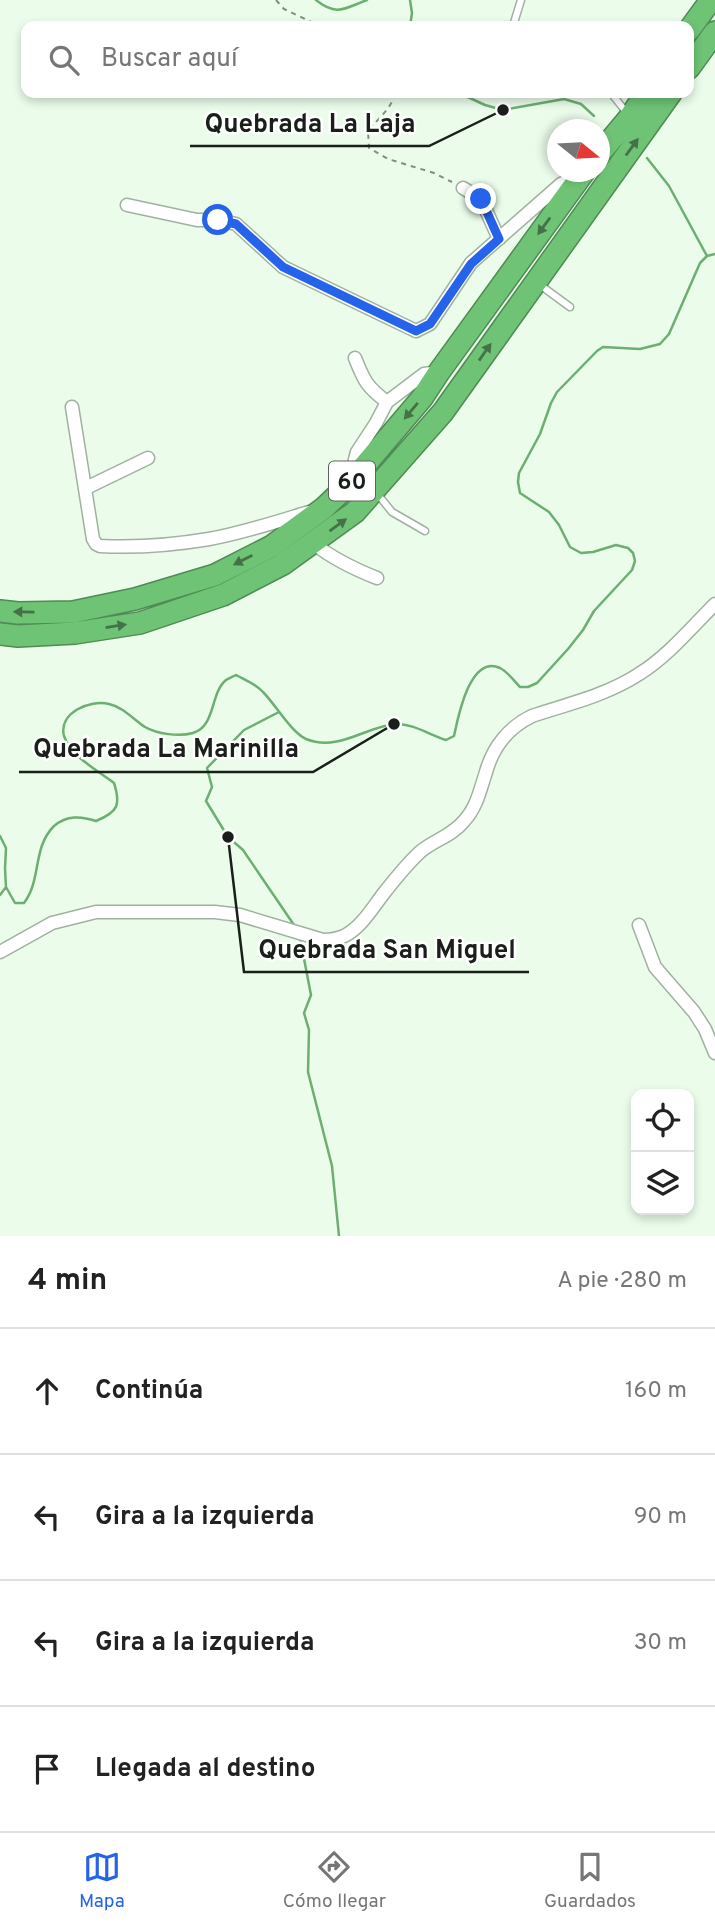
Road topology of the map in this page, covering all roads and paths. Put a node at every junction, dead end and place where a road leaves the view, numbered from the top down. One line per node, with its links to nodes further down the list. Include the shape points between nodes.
1 (276, 0): 4 (path)
2 (521, 0): 5 (lane)
3 (711, 0): 6 (highway)
4 (309, 21)
5 (515, 21)
6 (694, 23)
7 (715, 32): 8 (highway)
8 (694, 61)
9 (394, 98): 17 (path, via 368,131 369,148)
10 (615, 98): 13 (lane)
11 (643, 98): 13 (highway)
12 (667, 98): 20 (highway, 60, one-way to 12)
13 (630, 117): 14 (highway)
14 (610, 141)
15 (565, 182): 19 (street)
16 (577, 182): 23 (highway, 60, one-way to 23)
17 (463, 188): 19 (street, via 481,199)
18 (127, 205): 19 (street, via 236,224 283,267 416,331 430,324 471,264)
19 (499, 239)
20 (535, 282): 21 (lane); 29 (highway, 60, one-way to 20, via 443,412)
21 (570, 307)
22 (355, 358): 24 (street, via 365,382)
23 (439, 372): 24 (street, via 424,374); 27 (highway, 60, one-way to 27)
24 (387, 402): 27 (street, via 357,452)
25 (72, 407): 28 (street)
26 (148, 458): 28 (street)
27 (349, 484): 30 (highway, 60)
28 (86, 488): 30 (street, via 93,539 100,546 209,539)
29 (374, 490): 31 (lane, via 392,512); 32 (highway, 60, one-way to 29, via 355,512)
30 (324, 508): 35 (highway, 60, one-way to 35, via 272,545 215,575 135,599 73,611)
31 (425, 531)
32 (313, 543): 33 (street, via 349,567); 36 (highway, 60, one-way to 32, via 75,633 140,623 223,595)
33 (377, 578)
34 (715, 604): 38 (street, via 639,674 610,690 532,716 505,734 465,820 415,857 346,935 323,940 215,912 96,912 52,923)
35 (0, 611)
36 (0, 634)
37 (639, 925): 39 (street, via 655,967 694,1012)
38 (0, 952)
39 (715, 1053)

